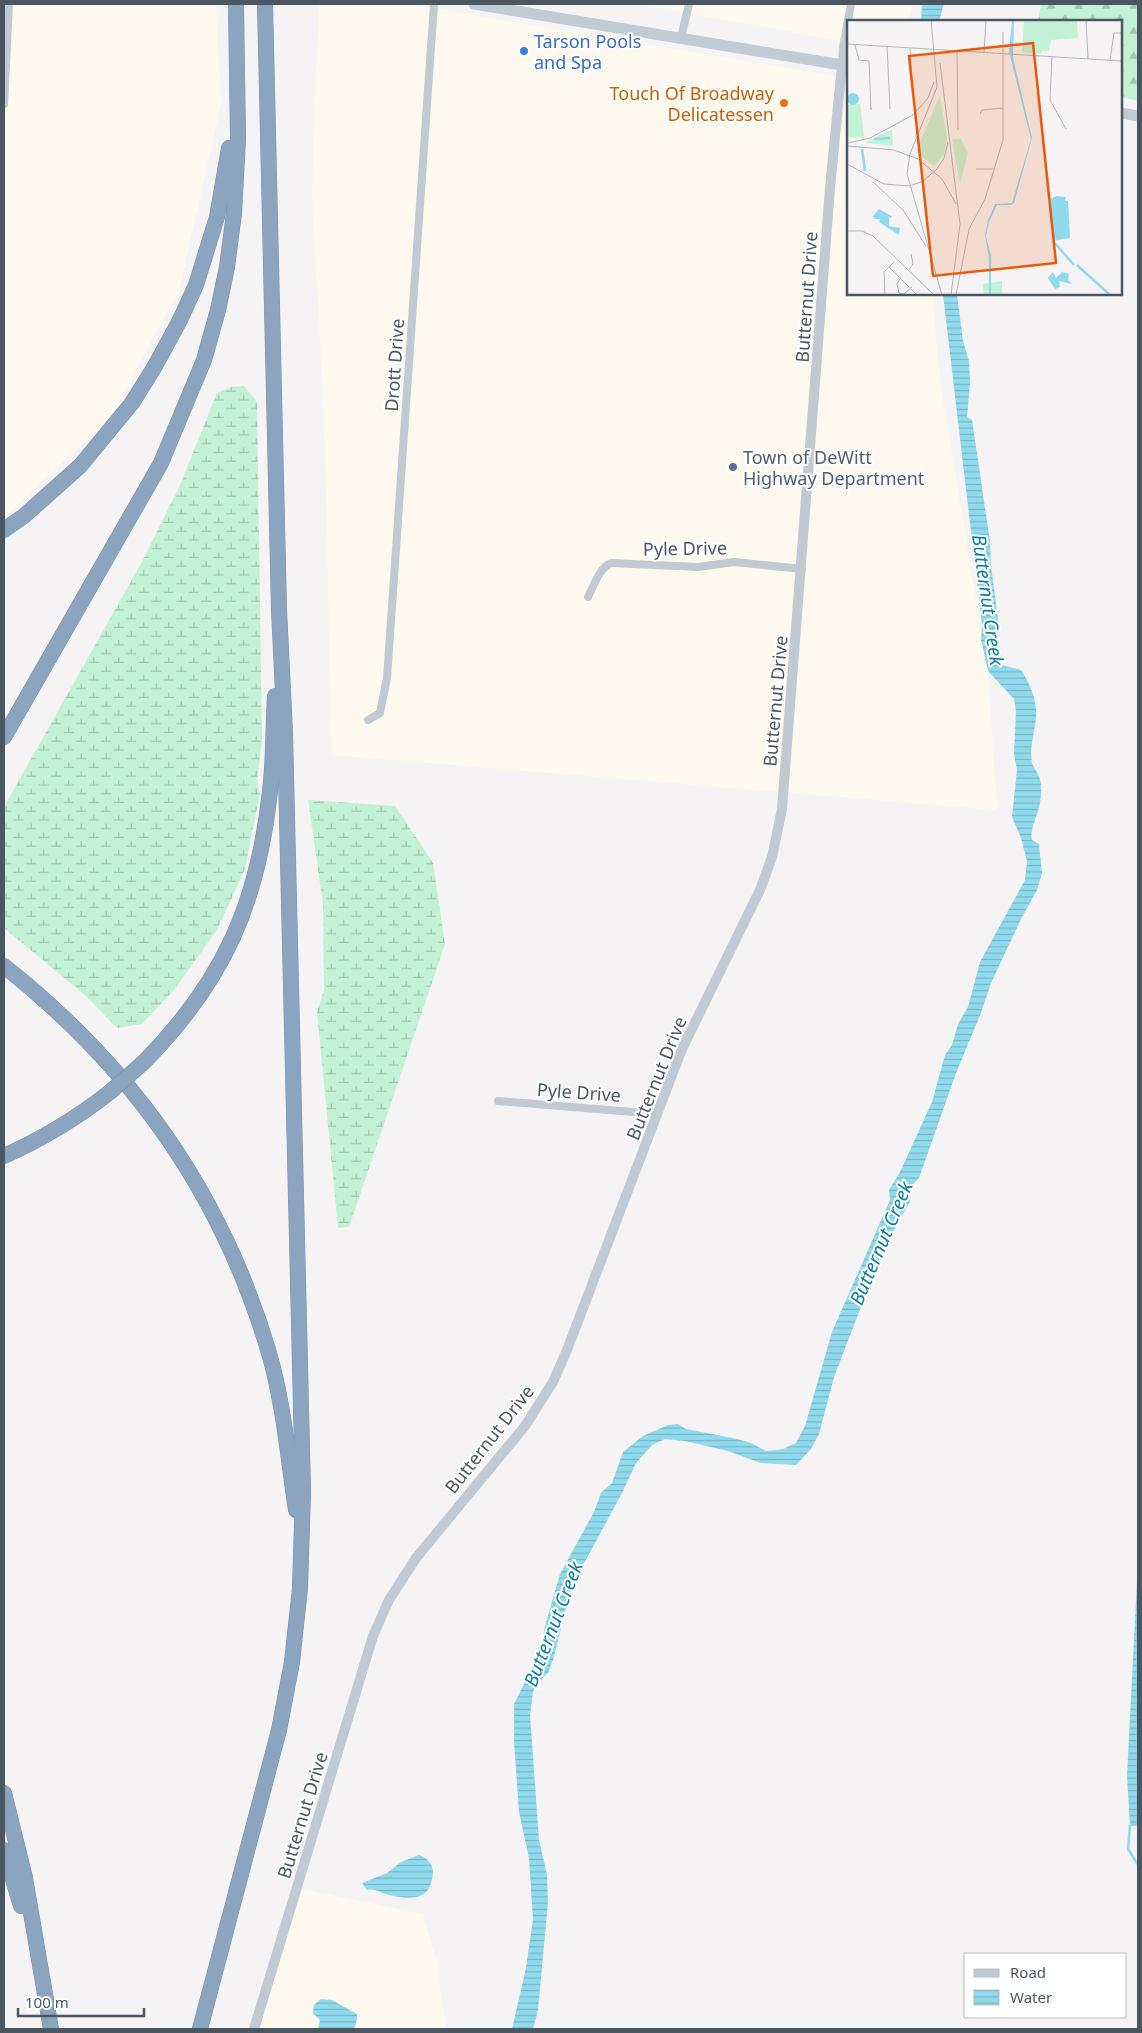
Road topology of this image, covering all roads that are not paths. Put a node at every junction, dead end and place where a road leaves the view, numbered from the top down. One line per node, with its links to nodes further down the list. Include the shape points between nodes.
1 (9, 4): 13 (street)
2 (236, 4): 12 (highway)
3 (265, 4): 19 (highway)
4 (434, 4): 20 (street, Drott Drive, via 387,678 380,713)
5 (474, 4): 10 (main road)
6 (689, 4): 10 (street)
7 (851, 4): 8 (street)
8 (848, 20)
9 (847, 26): 11 (street, via 843,48)
10 (681, 38): 11 (main road)
11 (845, 66): 17 (street, Butternut Drive, via 829,197)
12 (237, 82): 16 (highway, via 217,217 196,285 180,320 127,410 80,466); 21 (highway, via 236,177 227,267 218,310 196,381 174,436 145,493)
13 (4, 104)
14 (1122, 113): 15 (main road)
15 (1138, 116)
16 (4, 530)
17 (802, 569): 18 (street, Pyle Drive, via 734,562 698,567 611,563 606,564); 24 (street, Butternut Drive, via 778,833 760,890 682,1049)
18 (588, 596)
19 (280, 610): 25 (highway, bridge, via 270,790 264,838 253,884 219,966 200,998 144,1062 83,1113); 26 (highway, via 286,733 301,1368)
20 (368, 720)
21 (4, 737)
22 (4, 966): 26 (highway, via 49,1004 129,1086 170,1141 207,1201 247,1288 269,1355 282,1412)
23 (498, 1101): 24 (street, Pyle Drive)
24 (657, 1114): 32 (street, Butternut Drive, via 553,1382 525,1426 416,1558 389,1600 373,1636)
25 (4, 1156)
26 (301, 1539): 31 (highway, via 300,1588 292,1662 279,1730)
27 (4, 1793): 29 (highway)
28 (4, 1850): 29 (highway)
29 (44, 1982): 30 (highway)
30 (51, 2029)
31 (200, 2029)
32 (254, 2029)

